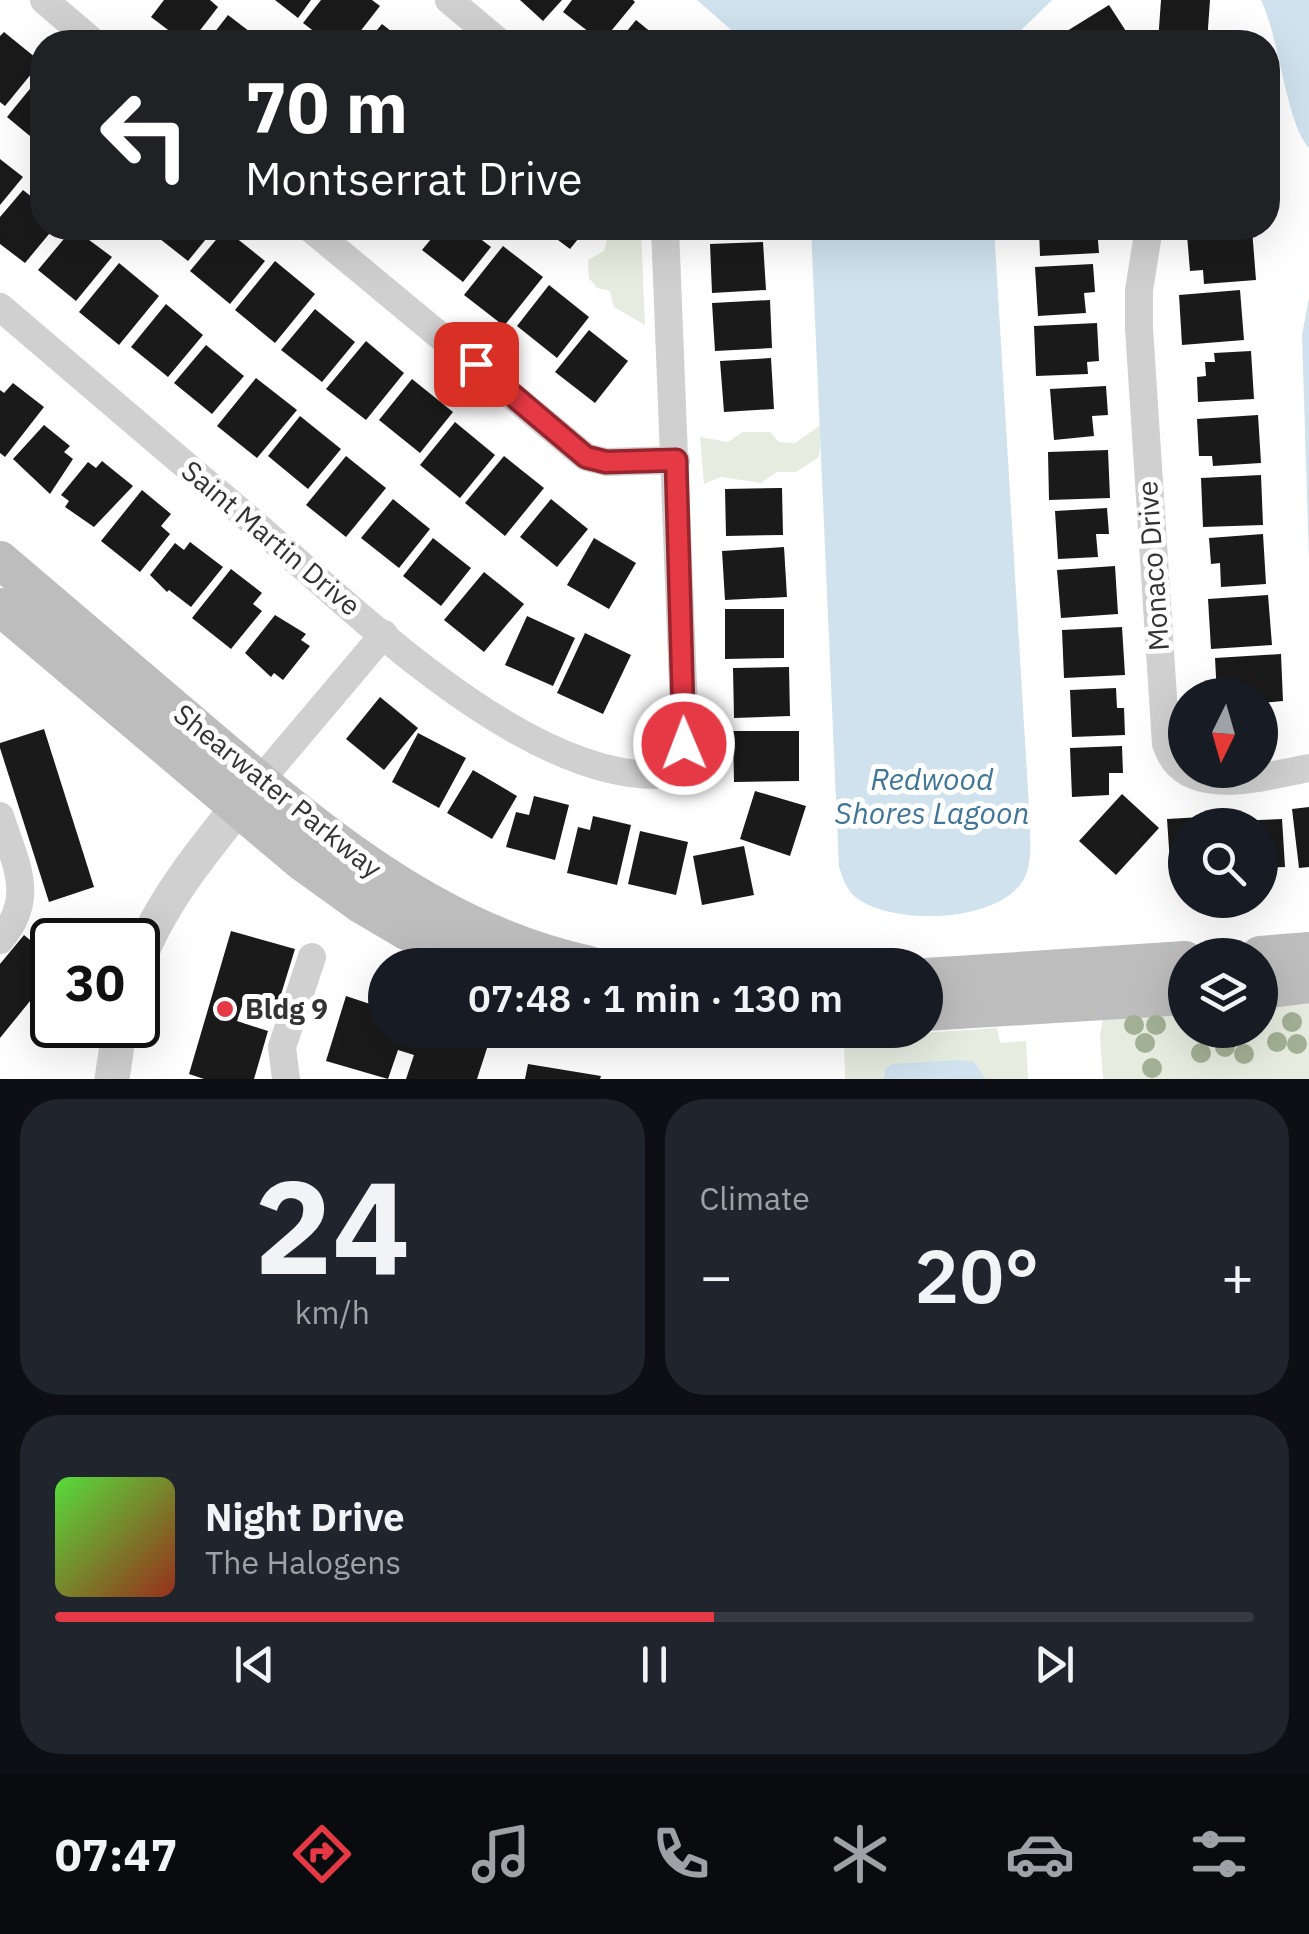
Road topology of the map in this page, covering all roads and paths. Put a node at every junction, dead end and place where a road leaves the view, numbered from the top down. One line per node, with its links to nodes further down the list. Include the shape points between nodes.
1 (44, 0): 3 (street)
2 (449, 0): 4 (street)
3 (79, 30)
4 (485, 30)
5 (324, 240): 9 (street, via 586,457)
6 (666, 240): 9 (street)
7 (1146, 240): 13 (street, Monaco Drive, via 1138,290 1166,744 1178,766 1198,779)
8 (0, 307): 12 (street, Saint Martin Drive)
9 (676, 460): 12 (street, Saint Martin Drive, via 685,736 674,767 639,774 556,750 474,704)
10 (0, 560): 14 (main road, Shearwater Parkway)
11 (0, 608): 14 (main road, Shearwater Parkway)
12 (384, 634): 14 (street)
13 (1309, 768)
14 (248, 796): 16 (street); 18 (main road, Shearwater Parkway, via 362,905); 19 (main road, Shearwater Parkway, via 396,885)
15 (0, 816): 17 (street, via 21,895 16,920)
16 (157, 918)
17 (0, 940)
18 (448, 948)
19 (536, 948)
20 (1309, 950): 21 (main road)
21 (1278, 953)
22 (312, 958): 31 (street, via 282,1048)
23 (1168, 961): 24 (main road)
24 (943, 976)
25 (1309, 984): 26 (main road)
26 (1278, 988)
27 (1168, 997): 28 (main road)
28 (943, 1011)
29 (117, 1048): 30 (street)
30 (112, 1079)
31 (286, 1079)

